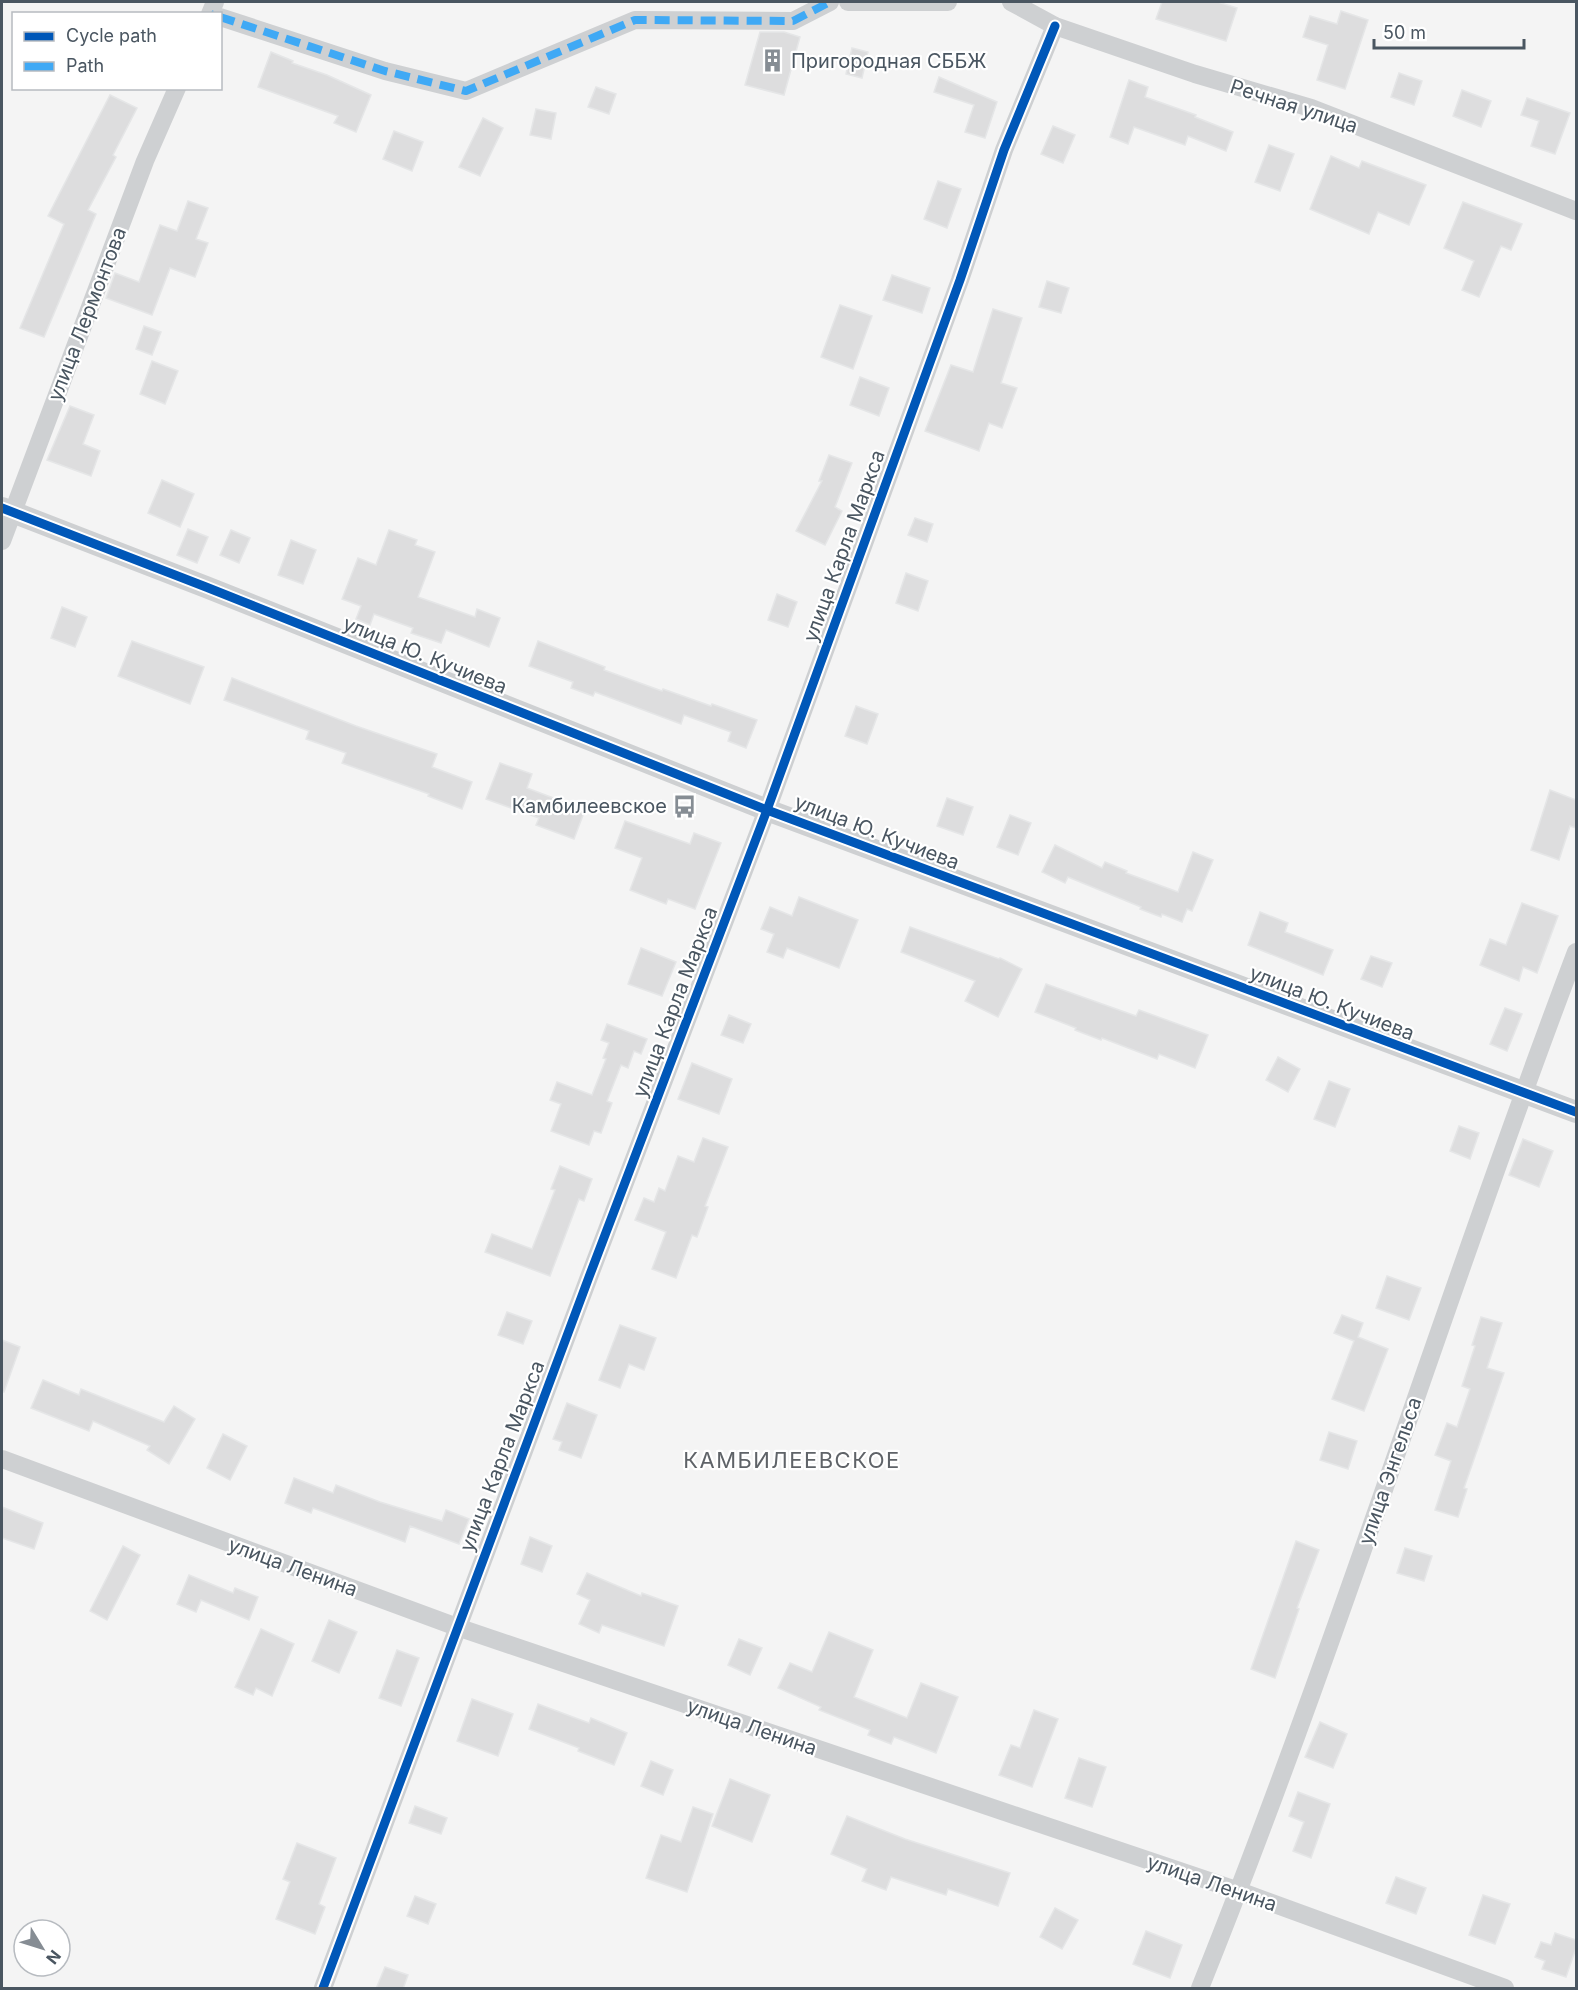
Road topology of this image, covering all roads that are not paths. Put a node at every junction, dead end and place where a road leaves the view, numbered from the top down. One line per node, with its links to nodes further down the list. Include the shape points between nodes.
1 (830, 2): 5 (street, via 793,21 634,20 466,91 385,71)
2 (848, 2): 3 (street)
3 (948, 2)
4 (1011, 2): 6 (street, Речная улица)
5 (222, 18)
6 (1055, 26): 8 (street, Речная улица, via 1195,74 1311,108); 11 (street, улица Карла Маркса, via 1004,150)
7 (176, 90): 9 (street, улица Лермонтова)
8 (1576, 211)
9 (7, 510): 10 (street, улица Лермонтова); 11 (street, улица Ю. Кучиева)
10 (2, 541)
11 (767, 810): 13 (street, улица Ю. Кучиева); 16 (street, улица Карла Маркса)
12 (1576, 952): 13 (street, улица Энгельса)
13 (1525, 1094): 14 (street, улица Ю. Кучиева); 17 (street, улица Энгельса)
14 (1576, 1112)
15 (2, 1459): 16 (street, улица Ленина)
16 (457, 1627): 17 (street, улица Ленина); 18 (street, улица Карла Маркса)
17 (1239, 1892): 19 (street, улица Энгельса); 20 (street, улица Ленина)
18 (323, 1989)
19 (1200, 1989)
20 (1505, 1989)

